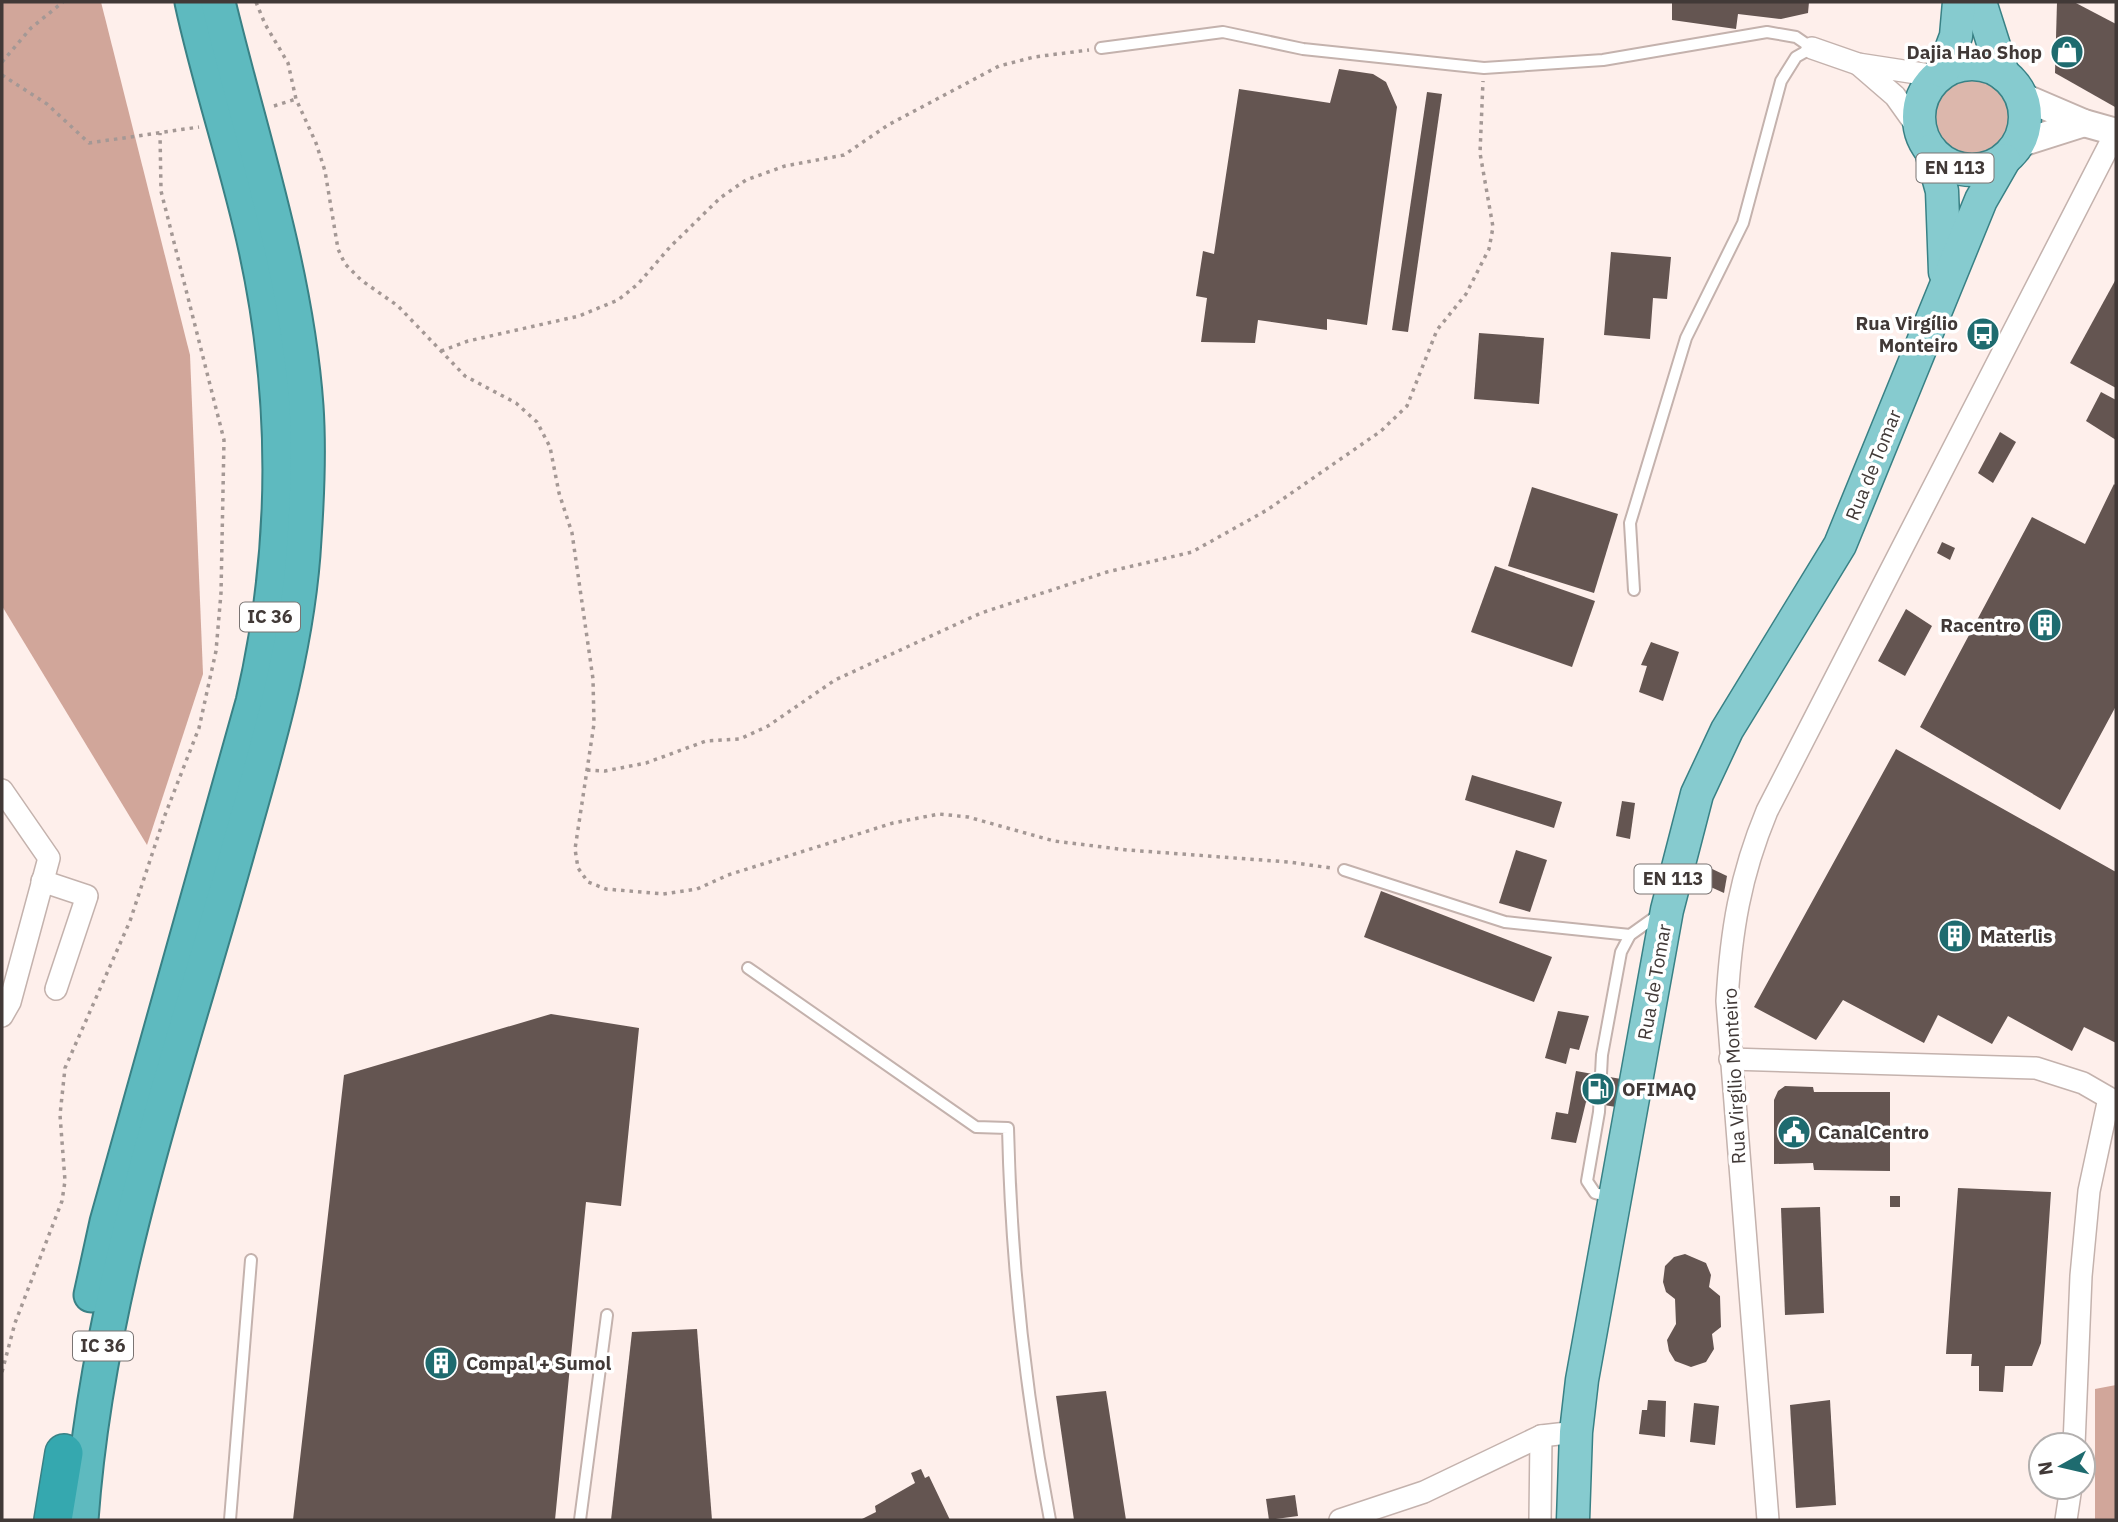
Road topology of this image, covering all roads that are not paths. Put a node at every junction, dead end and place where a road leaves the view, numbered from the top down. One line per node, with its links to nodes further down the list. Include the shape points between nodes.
1 (192, 2): 33 (highway, IC 36, via 245,201 270,328 282,459 278,564 253,702 107,1222 86,1315)
2 (218, 2): 37 (highway, IC 36, via 265,186 301,360 306,433 304,544 288,658 270,738 106,1332)
3 (1959, 2): 8 (main road, Rua de Tomar / EN 113, via 1956,36)
4 (1980, 2): 9 (main road, Rua de Tomar / EN 113)
5 (1101, 48): 6 (lane, via 1223,32 1303,49 1484,68 1603,60 1767,32 1796,37)
6 (1812, 48): 7 (street); 15 (lane, via 1796,57 1781,81 1743,223 1685,338 1630,523)
7 (1858, 64): 8 (street); 12 (street, via 1895,96)
8 (1940, 74): 9 (main road, via 1972,64 1988,66); 12 (main road, Rua de Tomar / EN 113, via 1922,98)
9 (2012, 85): 10 (street); 13 (main road, Rua de Tomar / EN 113, via 2025,120)
10 (2084, 123): 11 (street); 13 (street)
11 (2116, 132): 25 (street, Rua Virgílio Monteiro, via 1767,811 1742,878 1732,930 1727,1001)
12 (1925, 141): 13 (main road, EN 113, via 1957,169 1973,171); 14 (main road, Rua de Tomar / EN 113, via 1942,191)
13 (2011, 152): 14 (main road, Rua de Tomar / EN 113, via 1981,200)
14 (1943, 290): 19 (main road, Rua de Tomar / EN 113, via 1840,544 1711,761 1697,794)
15 (1633, 590)
16 (2, 790): 18 (street, via 48,858)
17 (1344, 870): 20 (lane, via 1505,922)
18 (42, 881): 22 (street); 23 (street, via 87,897)
19 (1667, 910): 20 (lane); 27 (main road, Rua de Tomar / EN 113)
20 (1630, 935): 27 (lane, via 1617,966 1587,1181 1595,1193)
21 (748, 968): 40 (lane, via 976,1127 1007,1128 1010,1214 1031,1422)
22 (10, 972): 24 (street, via 10,1002)
23 (56, 989)
24 (2, 1016)
25 (1730, 1059): 26 (street, via 2036,1068); 44 (street, Rua Virgílio Monteiro)
26 (2113, 1097): 30 (street, via 2089,1191)
27 (1616, 1199): 31 (main road, Rua de Tomar / EN 113)
28 (251, 1260): 38 (lane)
29 (607, 1315): 39 (lane)
30 (2075, 1431)
31 (1576, 1432): 32 (street); 43 (main road, Rua de Tomar / EN 113)
32 (1541, 1436): 41 (street, via 1424,1492); 42 (street)
33 (64, 1453): 35 (highway); 36 (highway)
34 (2069, 1501): 45 (street)
35 (53, 1520)
36 (62, 1520)
37 (80, 1520)
38 (230, 1520)
39 (580, 1520)
40 (1050, 1520)
41 (1340, 1520)
42 (1540, 1520)
43 (1573, 1520)
44 (1768, 1520)
45 (2066, 1520)

